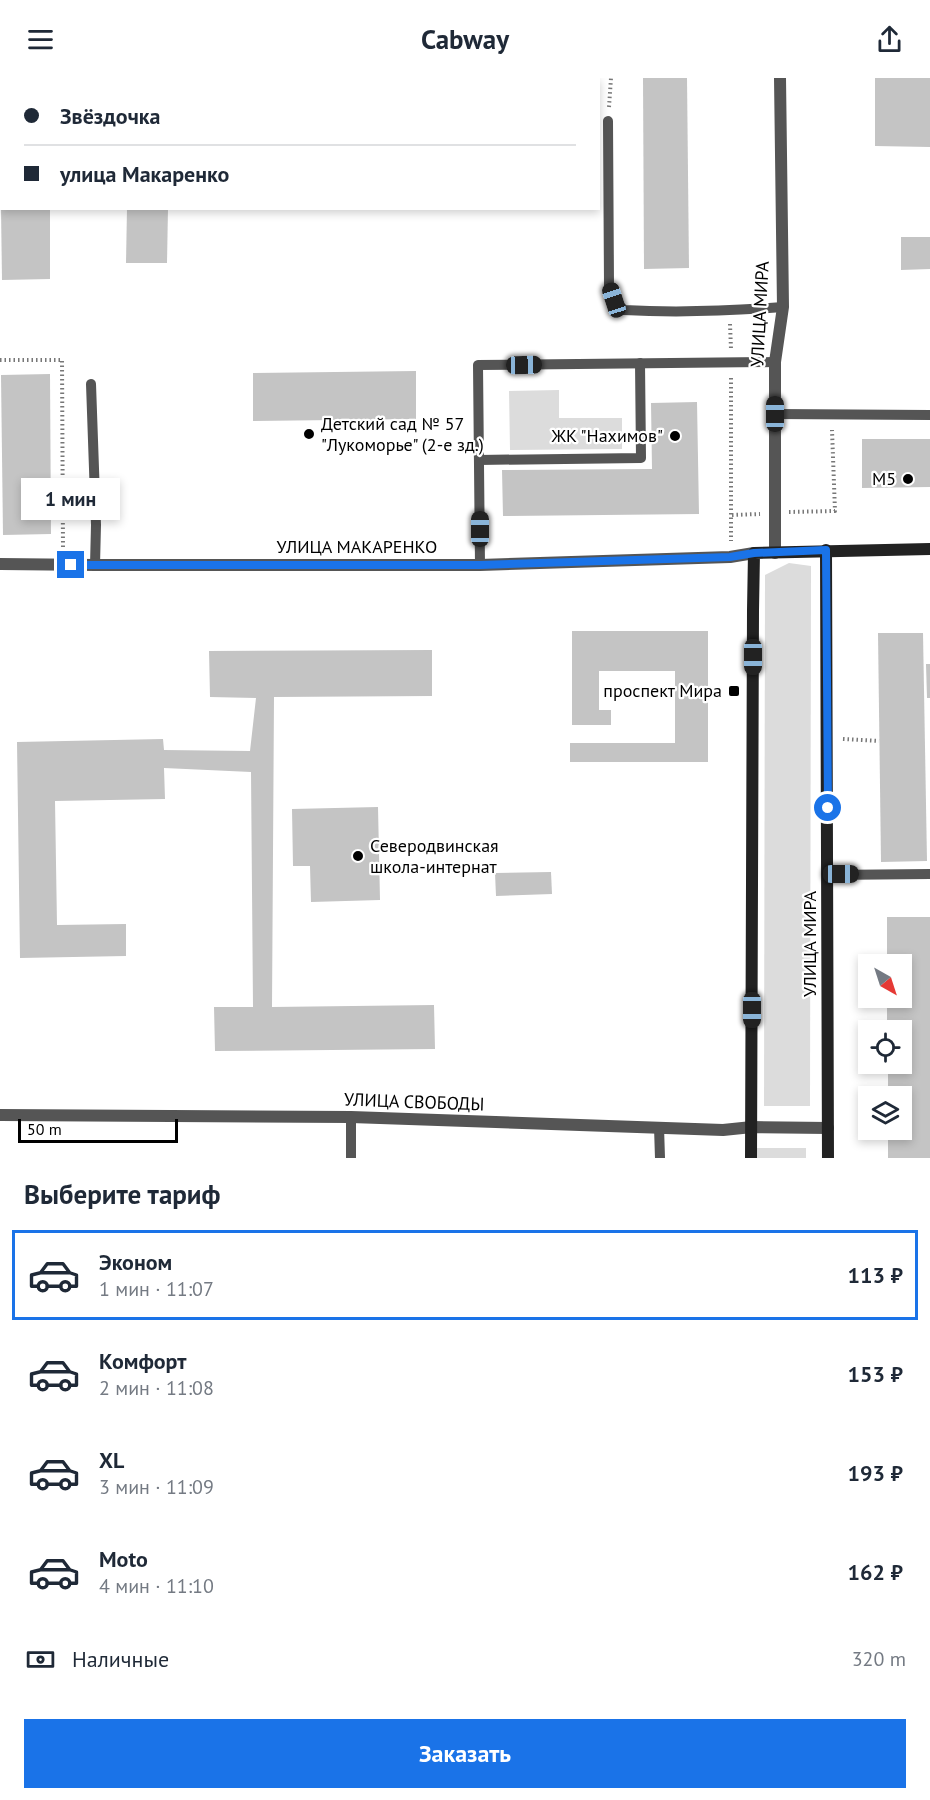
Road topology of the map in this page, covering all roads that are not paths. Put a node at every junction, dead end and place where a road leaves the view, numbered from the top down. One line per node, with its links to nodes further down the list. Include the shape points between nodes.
1 (780, 78): 3 (street, УЛИЦА МИРА)
2 (608, 121): 3 (lane, via 609,285 614,300 624,310)
3 (783, 307): 4 (street, УЛИЦА МИРА)
4 (775, 362): 5 (lane); 7 (street, УЛИЦА МИРА)
5 (640, 363): 9 (lane, via 478,365); 9 (lane, via 641,458)
6 (91, 384): 15 (lane)
7 (775, 414): 8 (lane); 13 (street, УЛИЦА МИРА)
8 (930, 415)
9 (479, 460): 16 (lane)
10 (930, 549): 11 (main road, УЛИЦА МАКАРЕНКО)
11 (826, 550): 13 (main road, УЛИЦА МАКАРЕНКО); 18 (main road, УЛИЦА МИРА)
12 (754, 553): 13 (main road, УЛИЦА МАКАРЕНКО); 16 (street, УЛИЦА МАКАРЕНКО); 22 (main road)
13 (775, 553)
14 (0, 564): 15 (street, УЛИЦА МАКАРЕНКО)
15 (95, 565): 16 (street, УЛИЦА МАКАРЕНКО)
16 (480, 565)
17 (930, 874): 18 (lane)
18 (828, 875): 23 (main road, УЛИЦА МИРА)
19 (0, 1115): 20 (street, УЛИЦА СВОБОДЫ)
20 (351, 1117): 21 (street, УЛИЦА СВОБОДЫ); 24 (lane)
21 (659, 1127): 22 (street, УЛИЦА СВОБОДЫ); 25 (lane)
22 (752, 1127): 23 (street, УЛИЦА СВОБОДЫ); 26 (main road)
23 (828, 1128): 27 (main road, УЛИЦА МИРА)
24 (351, 1158)
25 (660, 1158)
26 (751, 1158)
27 (828, 1158)

